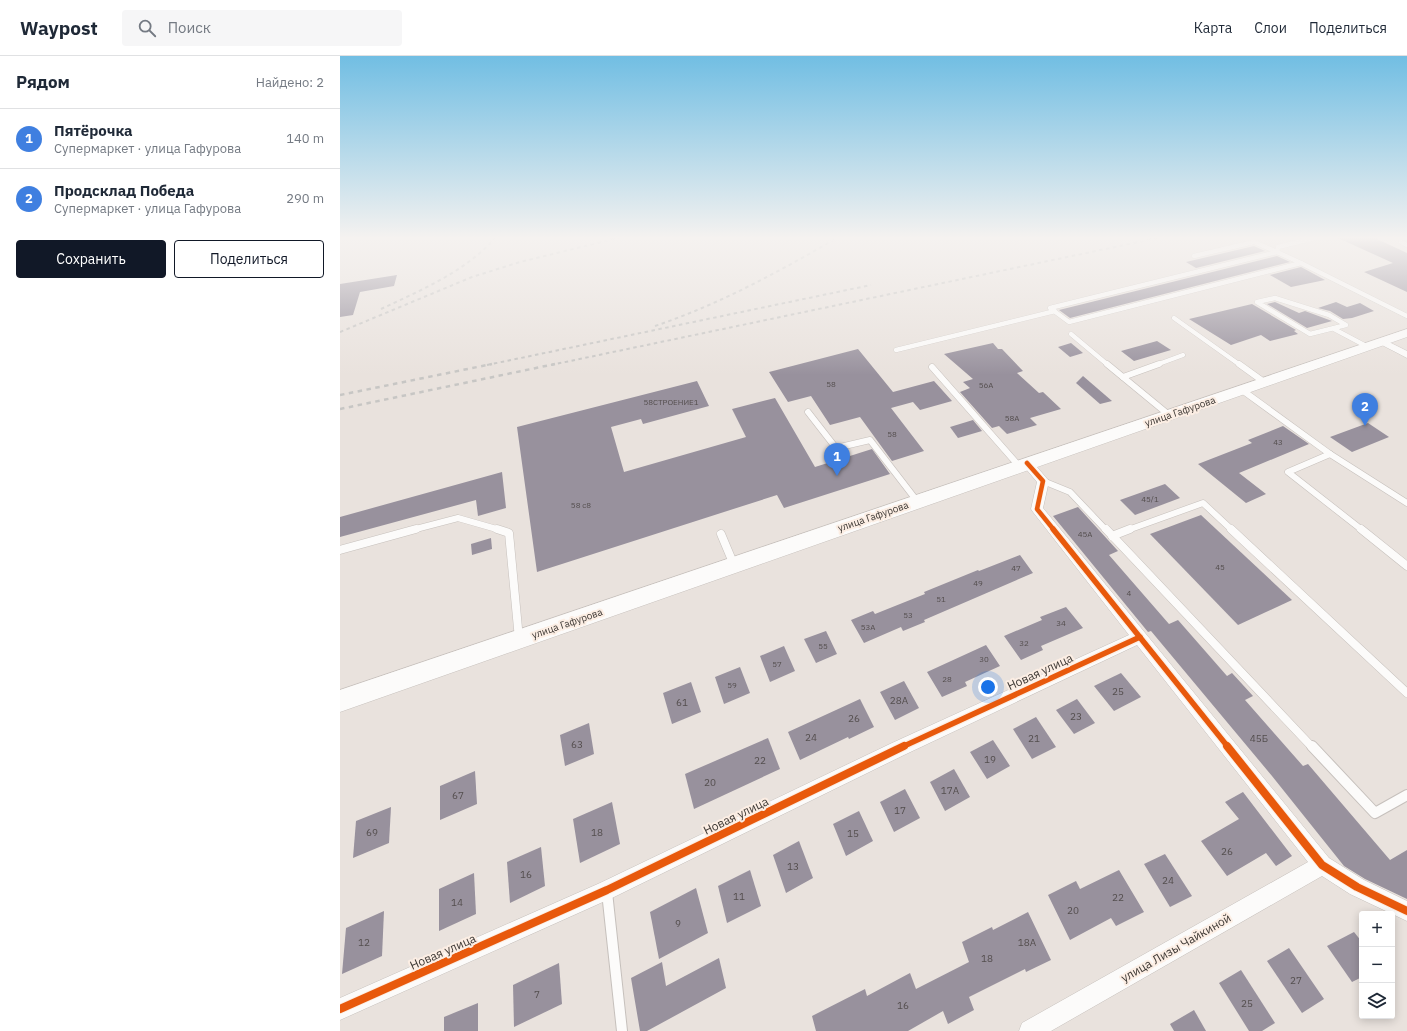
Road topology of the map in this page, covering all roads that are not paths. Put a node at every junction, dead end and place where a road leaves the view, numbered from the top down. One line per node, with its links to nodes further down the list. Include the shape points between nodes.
1 (1149, 284): 4 (lane, via 1050,308)
2 (1220, 284): 4 (lane, via 1069,322)
3 (1342, 284): 5 (lane)
4 (1054, 311): 11 (lane)
5 (1407, 316)
6 (1174, 318): 16 (lane)
7 (1334, 329): 7 (lane, via 1310,334 1257,302 1275,298 1329,315 1346,325); 10 (lane)
8 (1407, 333): 10 (main road, улица Гафурова)
9 (1071, 334): 15 (lane)
10 (1375, 344): 13 (street); 16 (main road, улица Гафурова)
11 (896, 350)
12 (1182, 355): 15 (lane)
13 (1407, 355)
14 (932, 367): 21 (lane)
15 (1123, 377): 19 (lane)
16 (1264, 382): 17 (main road, улица Гафурова)
17 (1242, 390): 19 (main road, улица Гафурова); 20 (lane)
18 (808, 412): 23 (lane, via 836,448 870,440)
19 (1169, 415): 21 (main road, улица Гафурова)
20 (1330, 454): 24 (lane); 29 (lane, via 1288,472)
21 (1023, 465): 22 (street); 23 (main road, улица Гафурова)
22 (1043, 481): 26 (lane, via 1070,492); 30 (street, via 1037,509)
23 (917, 501): 28 (main road, улица Гафурова)
24 (1407, 503)
25 (721, 534): 28 (lane)
26 (1112, 536): 32 (lane, via 1203,503); 34 (lane, via 1375,813)
27 (340, 550): 31 (lane, via 458,518 509,533)
28 (734, 565): 31 (main road, улица Гафурова)
29 (1407, 566)
30 (1140, 637): 35 (street); 36 (street, Новая улица, via 898,749)
31 (520, 639): 33 (main road, улица Гафурова)
32 (1407, 693)
33 (340, 701)
34 (1407, 795)
35 (1322, 865): 37 (street, via 1357,888); 40 (street, улица Лизы Чайкиной)
36 (607, 890): 38 (street, Новая улица); 39 (lane)
37 (1407, 911)
38 (340, 1009)
39 (622, 1031)
40 (1030, 1031)

